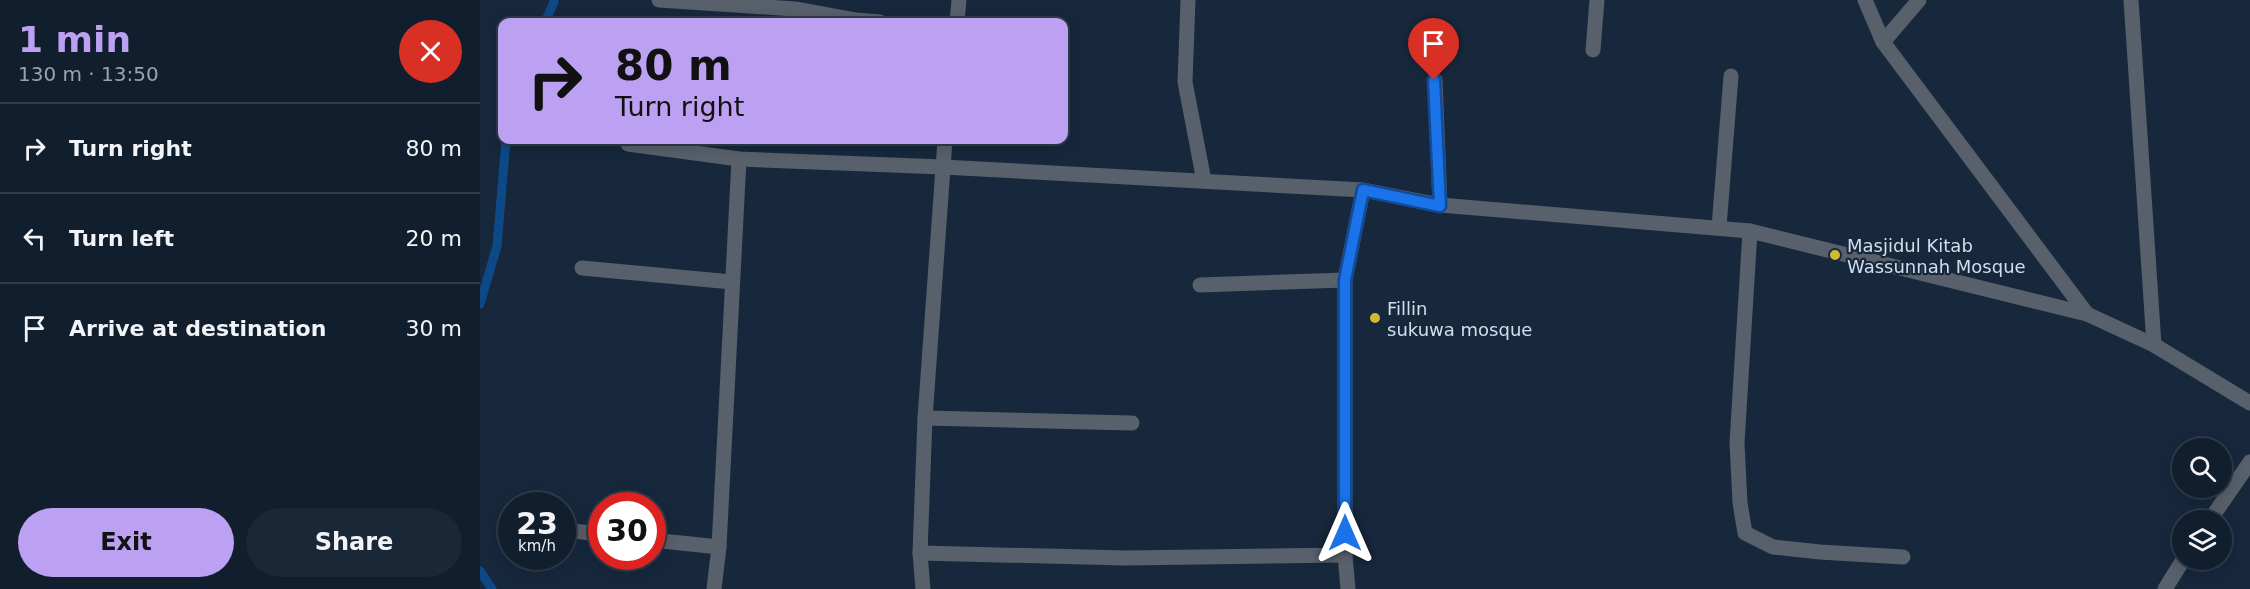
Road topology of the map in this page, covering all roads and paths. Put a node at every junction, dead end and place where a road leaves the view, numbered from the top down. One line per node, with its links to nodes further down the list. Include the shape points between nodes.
1 (659, 0): 8 (street, via 795,9)
2 (959, 0): 9 (street)
3 (1188, 0): 18 (street, via 1185,82)
4 (1597, 0): 11 (street)
5 (1865, 0): 10 (street)
6 (1919, 0): 10 (street)
7 (2131, 0): 28 (street)
8 (854, 18)
9 (957, 18)
10 (1883, 42): 27 (street)
11 (1593, 50)
12 (1731, 76): 21 (street)
13 (1434, 80): 20 (street)
14 (628, 144): 16 (street)
15 (945, 144): 17 (street)
16 (739, 159): 17 (street); 25 (street)
17 (943, 167): 18 (street); 30 (street)
18 (1204, 181): 19 (street)
19 (1363, 190): 20 (street); 24 (street)
20 (1440, 206): 21 (street)
21 (1719, 227): 22 (street)
22 (1750, 231): 27 (street); 38 (street, via 1737,443 1745,533 1773,547)
23 (582, 268): 25 (street)
24 (1345, 280): 26 (street); 37 (street)
25 (732, 282): 35 (street)
26 (1200, 285)
27 (2087, 314): 28 (street)
28 (2154, 345): 29 (street)
29 (2250, 403)
30 (925, 418): 31 (street); 36 (street)
31 (1132, 423)
32 (2250, 462): 33 (street)
33 (2217, 510)
34 (666, 541): 35 (street)
35 (719, 547): 40 (street)
36 (920, 553): 37 (street, via 1125,558); 41 (street)
37 (1345, 555): 42 (street)
38 (1903, 557)
39 (2177, 570): 43 (street)
40 (714, 589)
41 (923, 589)
42 (1348, 589)
43 (2165, 589)

